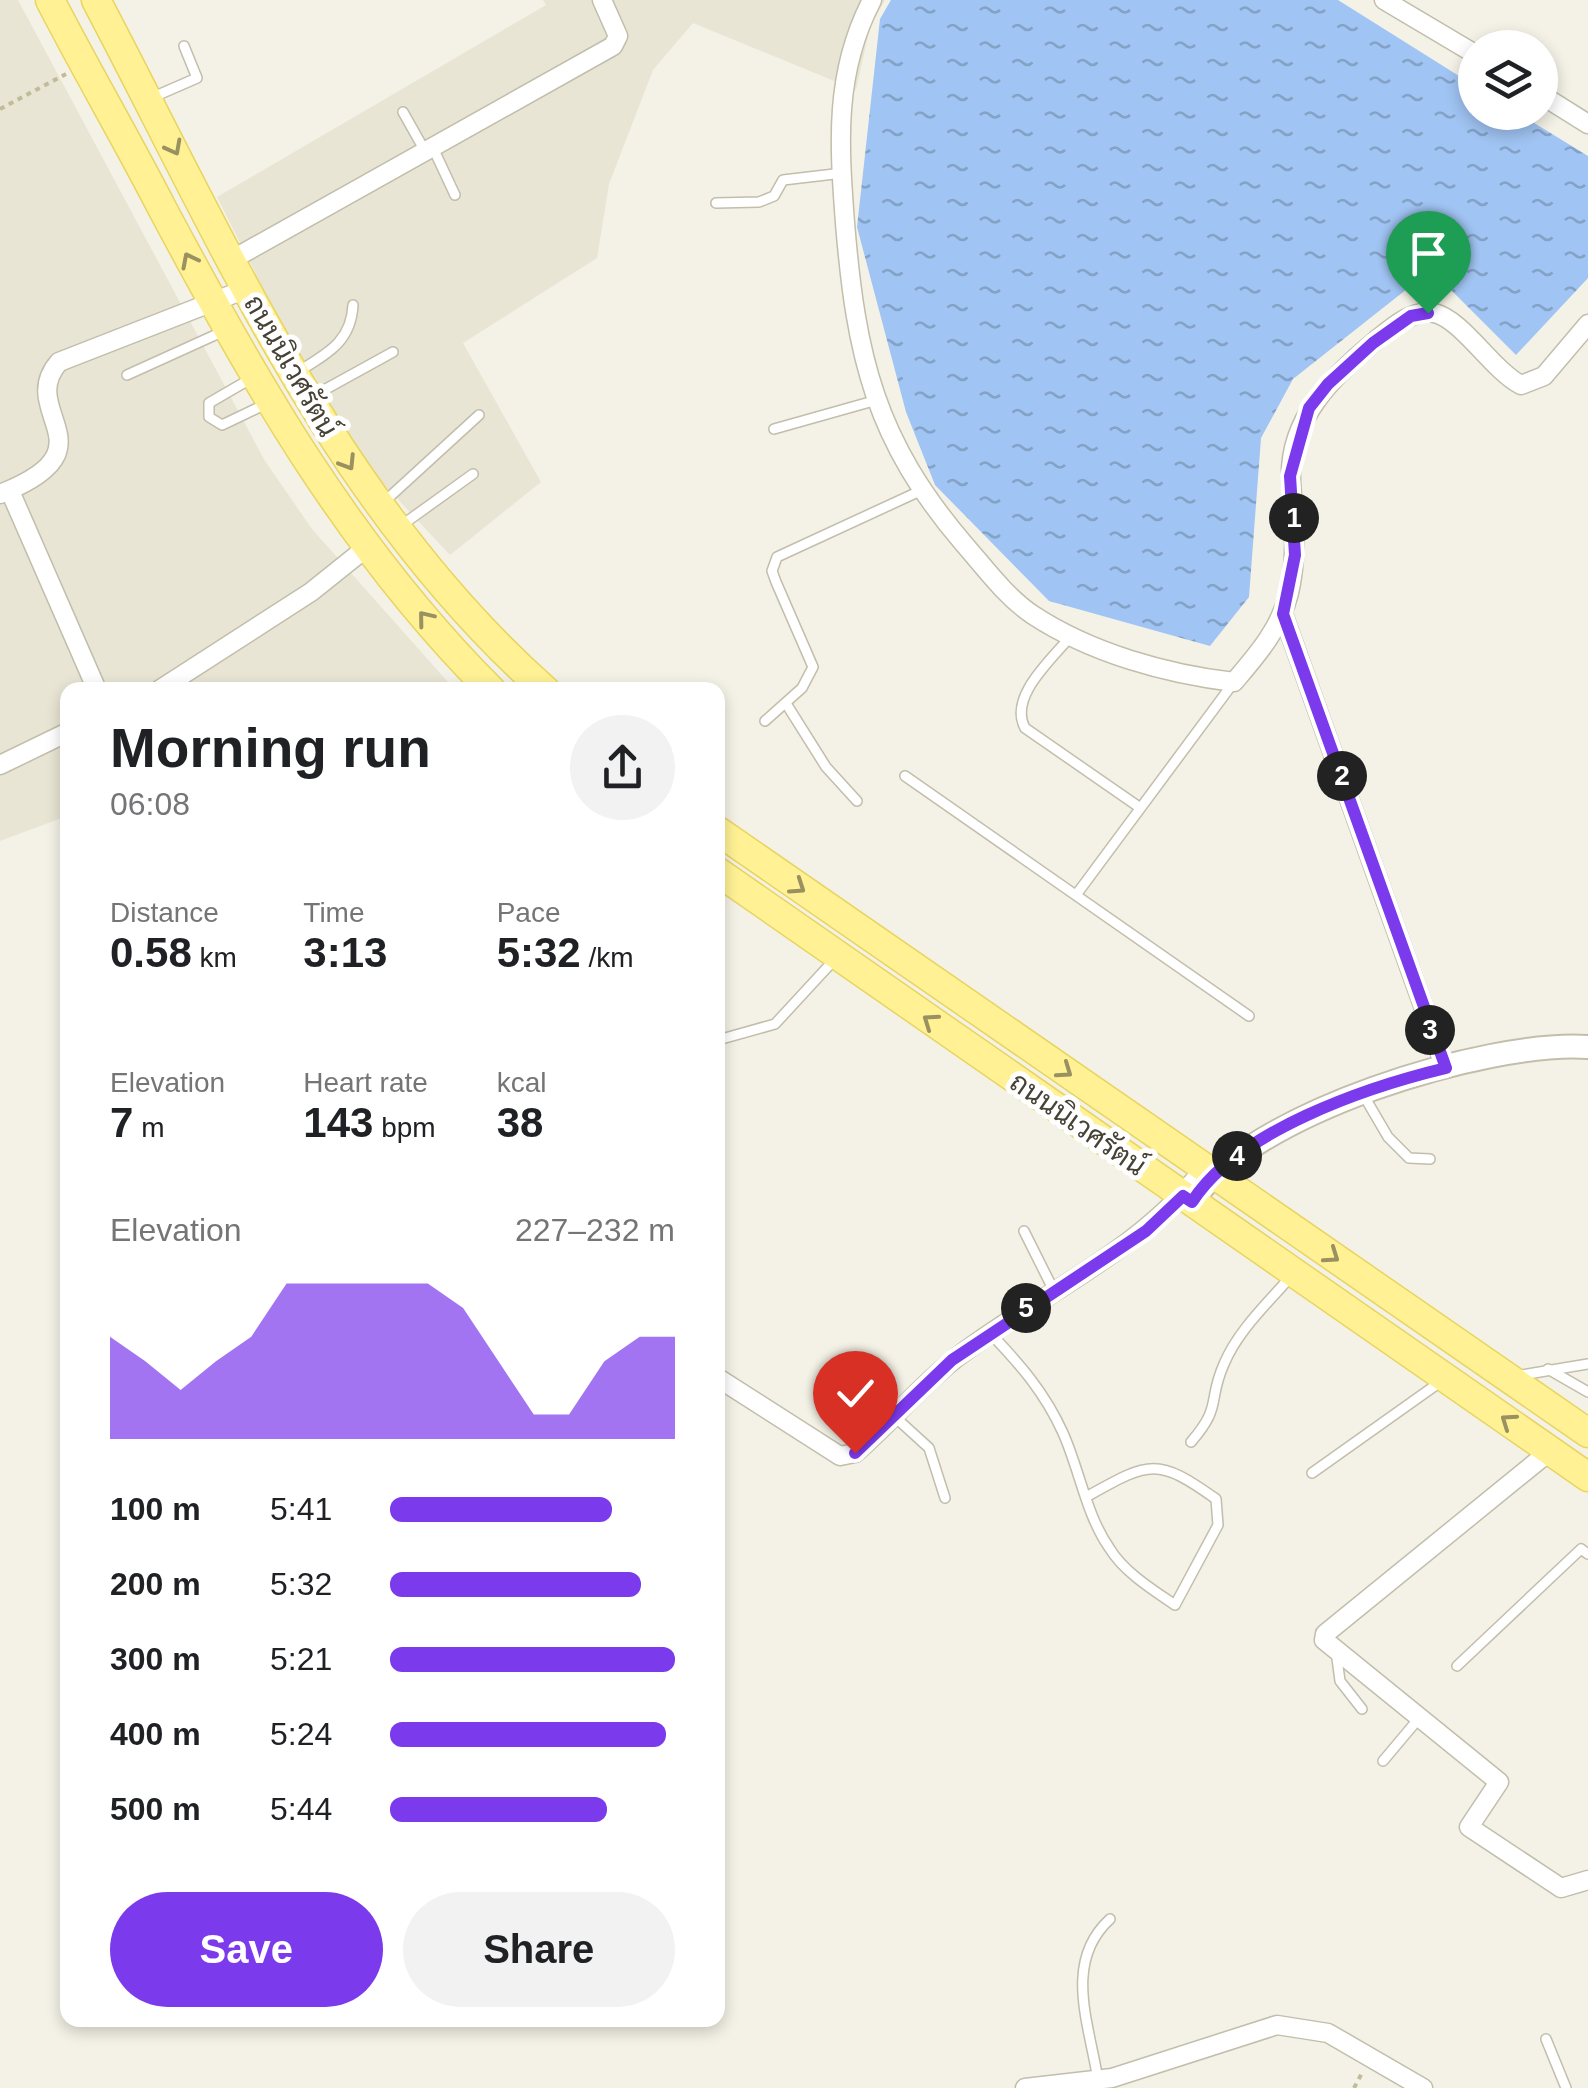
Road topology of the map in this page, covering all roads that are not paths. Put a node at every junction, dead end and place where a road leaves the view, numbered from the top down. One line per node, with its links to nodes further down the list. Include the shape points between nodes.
1 (50, 0): 19 (main road, ถนนนิเวศรัตน์, one-way to 1)
2 (96, 0): 8 (main road, ถนนนิเวศรัตน์)
3 (602, 0): 12 (street, via 618,36 614,46)
4 (872, 0): 13 (street, via 845,64)
5 (1384, 0): 6 (street)
6 (1458, 44)
7 (184, 46): 8 (lane, via 197,78)
8 (148, 99): 16 (main road, ถนนนิเวศรัตน์, one-way to 16)
9 (1558, 105): 11 (street)
10 (402, 112): 12 (lane)
11 (1587, 122)
12 (430, 152): 14 (lane); 16 (street)
13 (843, 173): 15 (lane, via 783,180 774,196 760,202); 26 (street, via 850,284)
14 (455, 194)
15 (716, 203)
16 (233, 259): 17 (main road, ถนนนิเวศรัตน์)
17 (246, 289): 19 (street); 25 (main road, ถนนนิเวศรัตน์)
18 (352, 304): 25 (lane, via 343,342)
19 (211, 305): 21 (main road, ถนนนิเวศรัตน์); 32 (street, via 59,362 48,388 56,460)
20 (1588, 324): 35 (street, via 1544,376 1521,385 1451,322 1419,314 1373,343 1328,384 1309,408 1292,461 1295,555)
21 (226, 330): 23 (lane); 24 (main road, ถนนนิเวศรัตน์)
22 (393, 352): 25 (lane)
23 (127, 375)
24 (253, 377): 27 (main road, ถนนนิเวศรัตน์); 27 (lane, via 209,403 209,418 222,424)
25 (301, 387): 33 (main road, ถนนนิเวศรัตน์, one-way to 33)
26 (877, 400): 29 (lane); 31 (street)
27 (268, 403): 34 (main road, ถนนนิเวศรัตน์)
28 (478, 414): 33 (lane)
29 (774, 429)
30 (472, 474): 33 (lane)
31 (920, 491): 36 (street, via 1017,602); 42 (lane, via 776,557 772,571 812,667)
32 (5, 492): 37 (street)
33 (387, 518): 40 (main road, ถนนนิเวศรัตน์)
34 (366, 548): 38 (street, via 311,592); 39 (main road, ถนนนิเวศรัตน์, one-way to 34)
35 (1283, 614): 41 (street); 56 (street)
36 (1072, 634): 41 (street, via 1134,660); 48 (lane, via 1025,696 1021,721)
37 (93, 682)
38 (171, 682)
39 (484, 682)
40 (537, 682)
41 (1234, 682): 48 (lane)
42 (787, 705): 43 (lane); 47 (lane, via 826,767)
43 (765, 721)
44 (60, 736): 45 (street)
45 (0, 765)
46 (905, 776): 51 (lane)
47 (857, 801)
48 (1139, 808): 51 (lane)
49 (725, 836): 59 (main road, ถนนนิเวศรัตน์, one-way to 59)
50 (725, 877): 52 (main road, ถนนนิเวศรัตน์)
51 (1076, 895): 53 (lane)
52 (836, 956): 54 (lane, via 775,1024); 60 (main road, ถนนนิเวศรัตน์, one-way to 52)
53 (1248, 1016)
54 (725, 1038)
55 (1588, 1047): 56 (street)
56 (1446, 1068): 57 (street)
57 (1362, 1094): 58 (lane, via 1409,1158); 59 (street, via 1271,1133)
58 (1430, 1159)
59 (1209, 1170): 60 (street); 68 (main road, ถนนนิเวศรัตน์, one-way to 68)
60 (1188, 1199): 62 (main road, ถนนนิเวศรัตน์); 63 (street)
61 (1024, 1231): 63 (lane)
62 (1294, 1272): 67 (main road, ถนนนิเวศรัตน์); 73 (lane, via 1236,1344 1224,1364 1214,1415)
63 (1054, 1291): 64 (street)
64 (990, 1334): 71 (street, via 952,1360); 77 (lane, via 1033,1377 1064,1434)
65 (1588, 1364): 66 (lane)
66 (1548, 1369): 68 (lane); 70 (lane)
67 (1446, 1378): 74 (main road, ถนนนิเวศรัตน์, one-way to 67); 75 (lane)
68 (1508, 1378): 72 (main road, ถนนนิเวศรัตน์)
69 (725, 1382): 71 (street, via 840,1456 855,1453)
70 (1588, 1392)
71 (895, 1417): 78 (lane, via 929,1448)
72 (1588, 1433)
73 (1191, 1442)
74 (1550, 1451): 76 (main road, ถนนนิเวศรัตน์); 80 (street, via 1325,1634)
75 (1312, 1473)
76 (1588, 1477)
77 (1086, 1497): 77 (lane, via 1110,1552 1175,1605 1218,1526 1216,1500 1174,1469 1132,1471)
78 (945, 1498)
79 (1588, 1554): 81 (lane, via 1581,1549)
80 (1336, 1652): 82 (lane, via 1340,1681); 83 (street)
81 (1457, 1666)
82 (1362, 1710)
83 (1420, 1718): 84 (lane); 85 (street, via 1499,1782 1468,1827 1561,1888)
84 (1382, 1761)
85 (1588, 1880)
86 (1110, 1919): 88 (lane, via 1090,1938 1080,1970)
87 (1546, 2039): 91 (lane)
88 (1098, 2080): 89 (street); 90 (street, via 1277,2025 1328,2033)
89 (1025, 2088)
90 (1423, 2088)
91 (1566, 2088)

